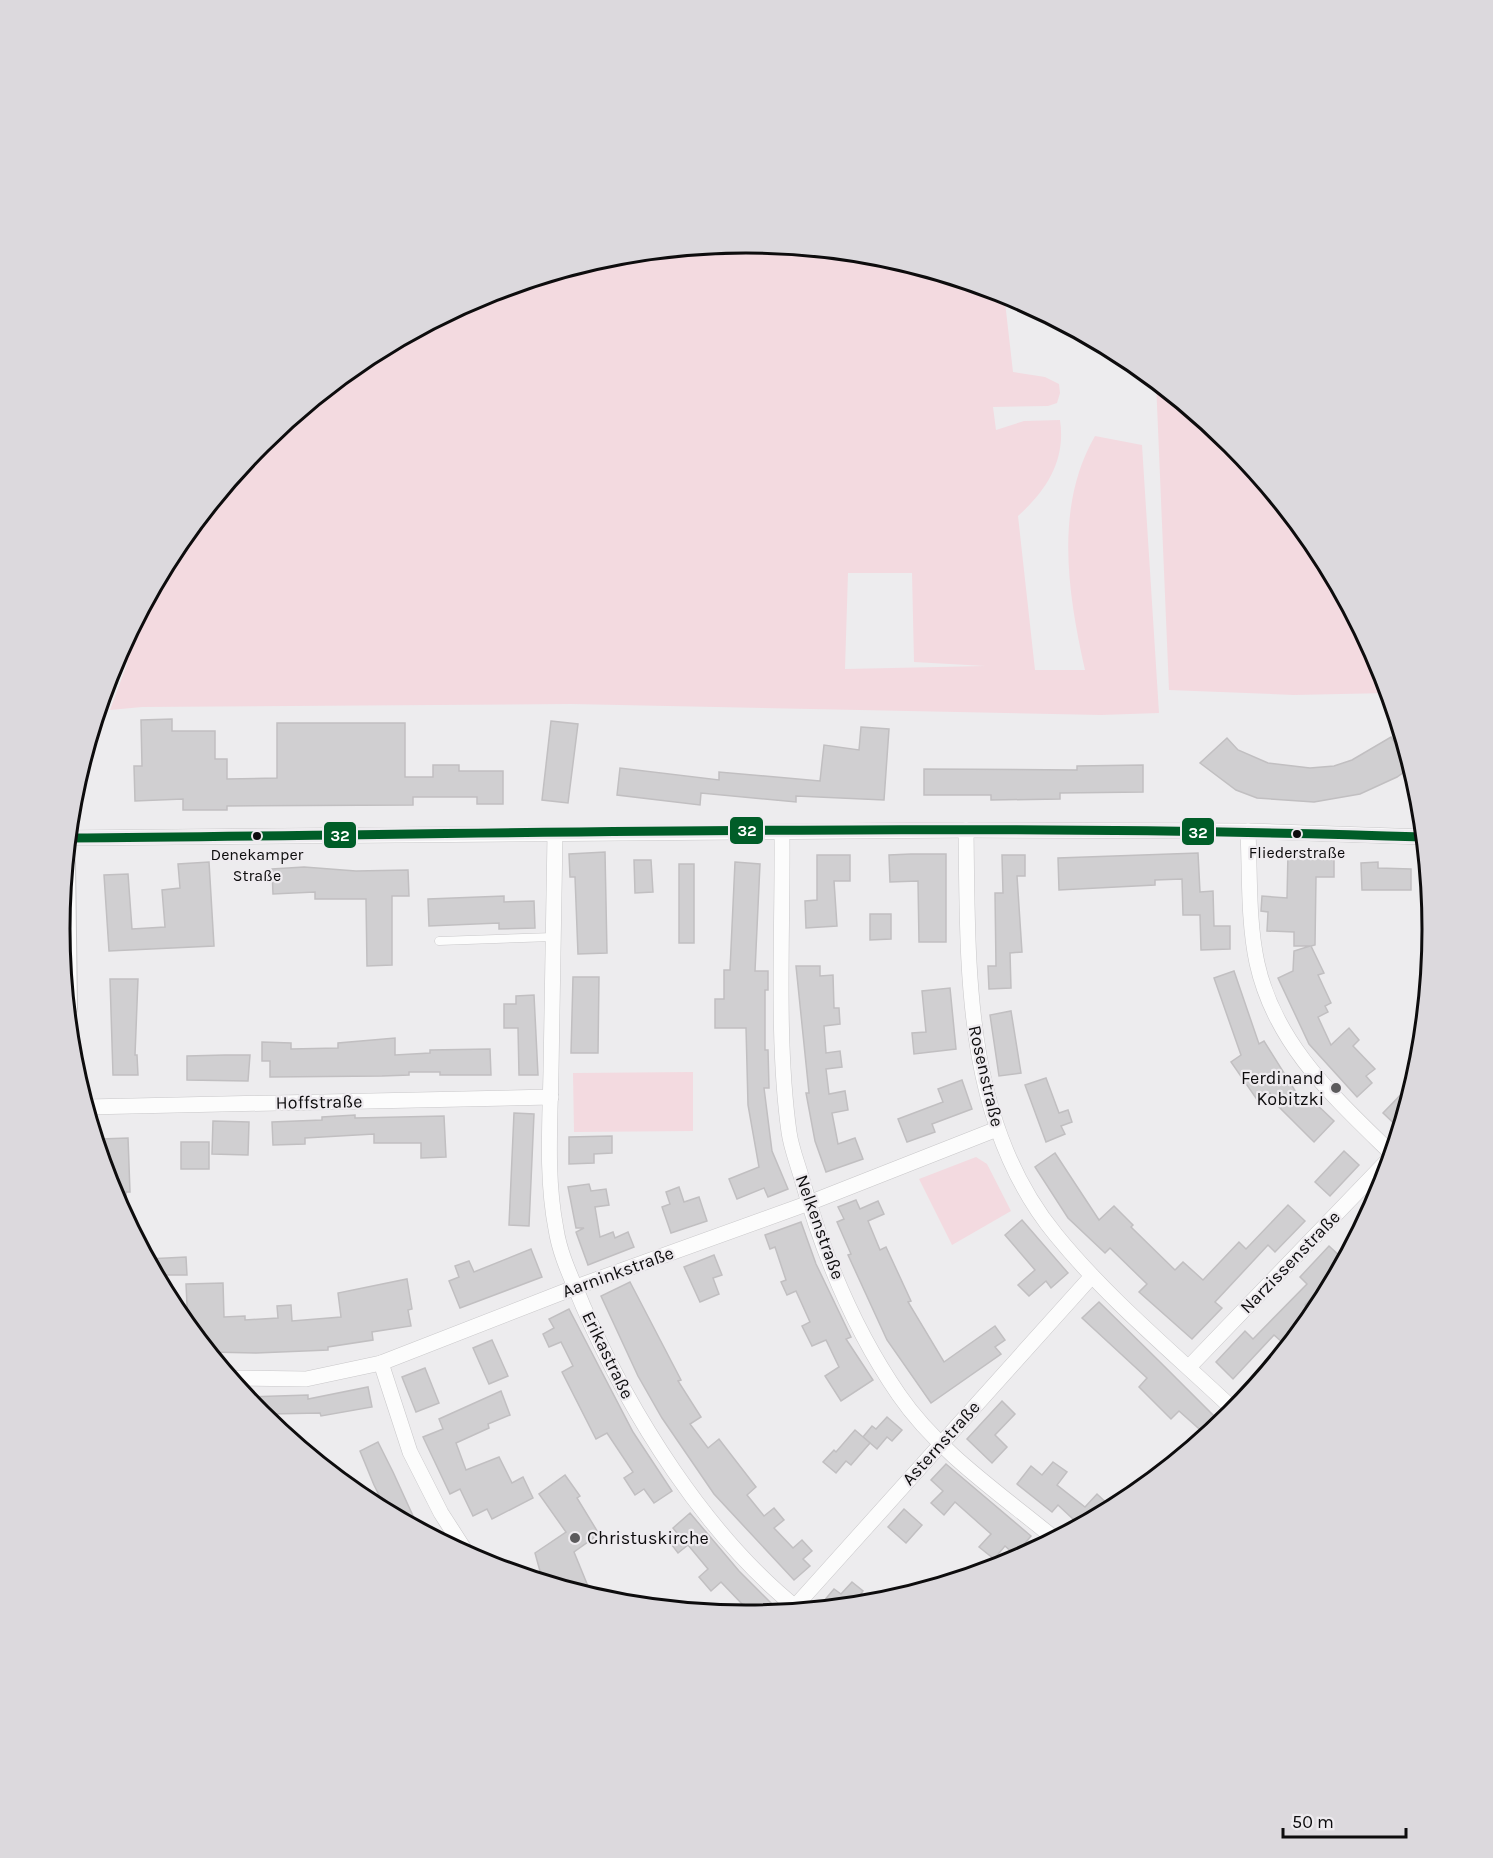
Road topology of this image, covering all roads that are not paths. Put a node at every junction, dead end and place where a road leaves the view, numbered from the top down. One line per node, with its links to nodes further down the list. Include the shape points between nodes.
1 (966, 830): 2 (street); 3 (street); 11 (street, Rosenstraße, via 974,1036)
2 (1248, 831): 5 (street); 12 (street, via 1254,943 1269,1003 1308,1068)
3 (782, 834): 4 (street); 14 (street, Nelkenstraße, via 784,1085 790,1136)
4 (555, 835): 6 (street); 7 (street, Erikastraße)
5 (1416, 837)
6 (76, 838)
7 (553, 938): 8 (lane); 9 (street, Erikastraße)
8 (439, 941)
9 (551, 1097): 10 (street, Hoffstraße); 16 (street, Erikastraße, via 554,1219 563,1257)
10 (95, 1107)
11 (997, 1129): 14 (street, Aarninkstraße); 15 (street, Rosenstraße, via 1021,1181 1049,1225)
12 (1386, 1149)
13 (1377, 1171): 18 (street, Narzissenstraße)
14 (809, 1203): 16 (street, Aarninkstraße); 21 (street, Nelkenstraße, via 844,1294 871,1348 899,1396)
15 (1092, 1276): 18 (street, Rosenstraße); 21 (street, Asternstraße)
16 (576, 1287): 17 (street, Aarninkstraße); 25 (street, Erikastraße, via 636,1412 685,1485 733,1545)
17 (381, 1363): 19 (street, Aarninkstraße, via 306,1379); 23 (street, via 410,1452)
18 (1189, 1367): 20 (street, Rosenstraße)
19 (241, 1378)
20 (1228, 1404)
21 (940, 1443): 22 (street, Nelkenstraße); 24 (street, Asternstraße)
22 (1048, 1533)
23 (458, 1540)
24 (800, 1603)
25 (790, 1604)

